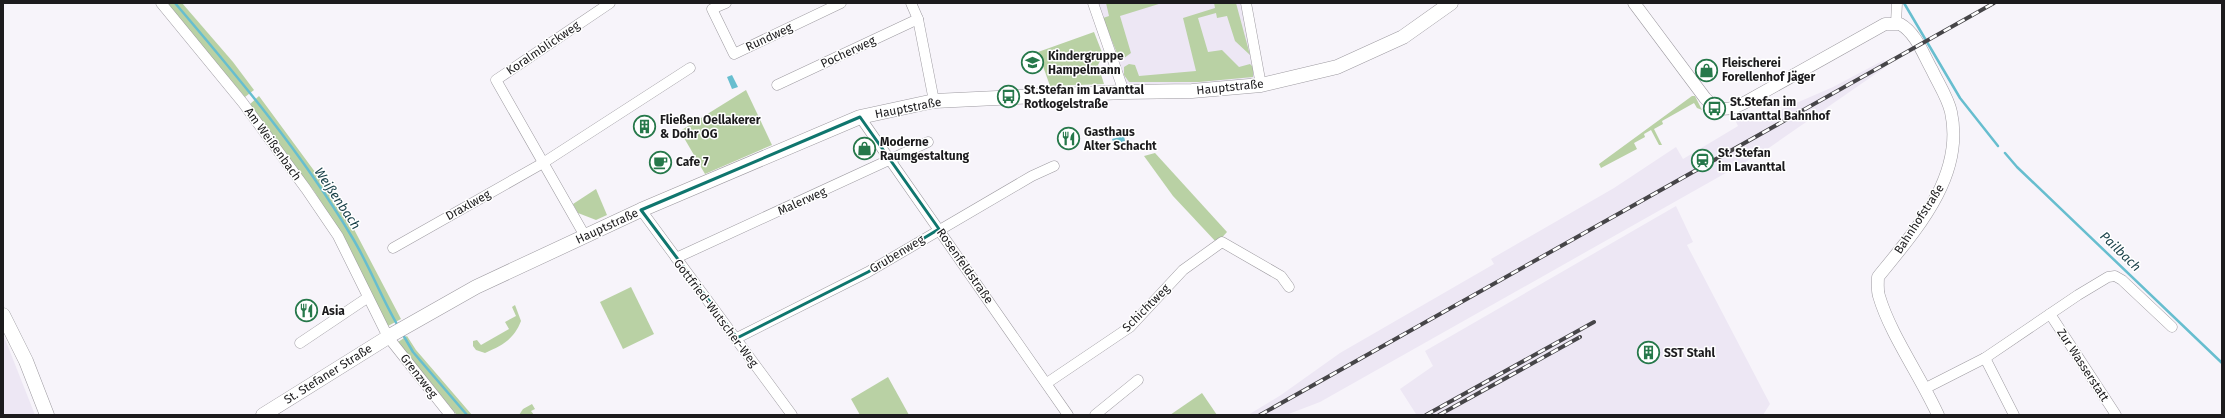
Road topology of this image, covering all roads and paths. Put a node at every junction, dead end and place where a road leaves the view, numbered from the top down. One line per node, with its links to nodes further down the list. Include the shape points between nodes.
1 (162, 3): 29 (street, Am Weißenbach, via 243,103 306,189 338,236)
2 (610, 3): 21 (street, Koralmblickweg, via 496,80)
3 (726, 3): 4 (street, Rundweg, via 712,9 734,54)
4 (841, 3)
5 (911, 3): 11 (street)
6 (1093, 3): 16 (street)
7 (1246, 3): 15 (street)
8 (1451, 3): 15 (main road, Hauptstraße, via 1403,37 1337,67)
9 (1634, 3): 12 (street, via 1708,102 1716,108 1725,110 1744,103 1878,27)
10 (1896, 3): 12 (street)
11 (918, 19): 14 (street, Pocherweg); 17 (street)
12 (1896, 22): 39 (street, Bahnhofstraße, via 1904,26 1914,37 1933,73 1950,110 1954,140 1948,174 1935,200 1909,239 1878,277 1879,295)
13 (690, 68): 21 (street)
14 (777, 85)
15 (1261, 85): 16 (main road, Hauptstraße, via 1192,91)
16 (1124, 92): 17 (main road, Hauptstraße)
17 (934, 101): 18 (main road, Hauptstraße)
18 (860, 117): 20 (street, Rosenfeldstraße); 23 (main road, Hauptstraße)
19 (928, 142): 20 (street, Malerweg)
20 (890, 158): 24 (street, Rosenfeldstraße); 27 (street, Malerweg, via 822,192)
21 (543, 163): 25 (street, Koralmblickweg); 26 (street, Draxlweg)
22 (1054, 166): 24 (street, Grubenweg)
23 (641, 210): 25 (main road, Hauptstraße); 27 (street, Gottfried-Wutscher-Weg)
24 (939, 229): 34 (street, Grubenweg, via 868,272); 38 (street, Rosenfeldstraße)
25 (585, 236): 33 (main road, Hauptstraße, via 476,287)
26 (393, 248)
27 (676, 258): 34 (street, Gottfried-Wutscher-Weg)
28 (1289, 287): 38 (street, Schichtweg, via 1281,276 1222,242 1183,270 1130,327)
29 (367, 298): 33 (street, Am Weißenbach); 35 (street)
30 (2050, 314): 32 (street, via 2108,277 2115,276); 36 (street); 48 (street, Zur Wasserstatt)
31 (3, 315): 40 (main road, via 26,361)
32 (2172, 327)
33 (396, 333): 41 (main road, St. Stefaner Straße); 42 (street, Grenzweg)
34 (737, 338): 43 (street, Gottfried-Wutscher-Weg)
35 (300, 343)
36 (1986, 358): 39 (street); 47 (street)
37 (1138, 380): 45 (street)
38 (1047, 383): 44 (street, Rosenfeldstraße)
39 (1926, 388): 46 (street, Bahnhofstraße)
40 (47, 415)
41 (263, 415)
42 (450, 415)
43 (792, 415)
44 (1068, 415)
45 (1094, 415)
46 (1938, 415)
47 (2014, 415)
48 (2116, 415)

